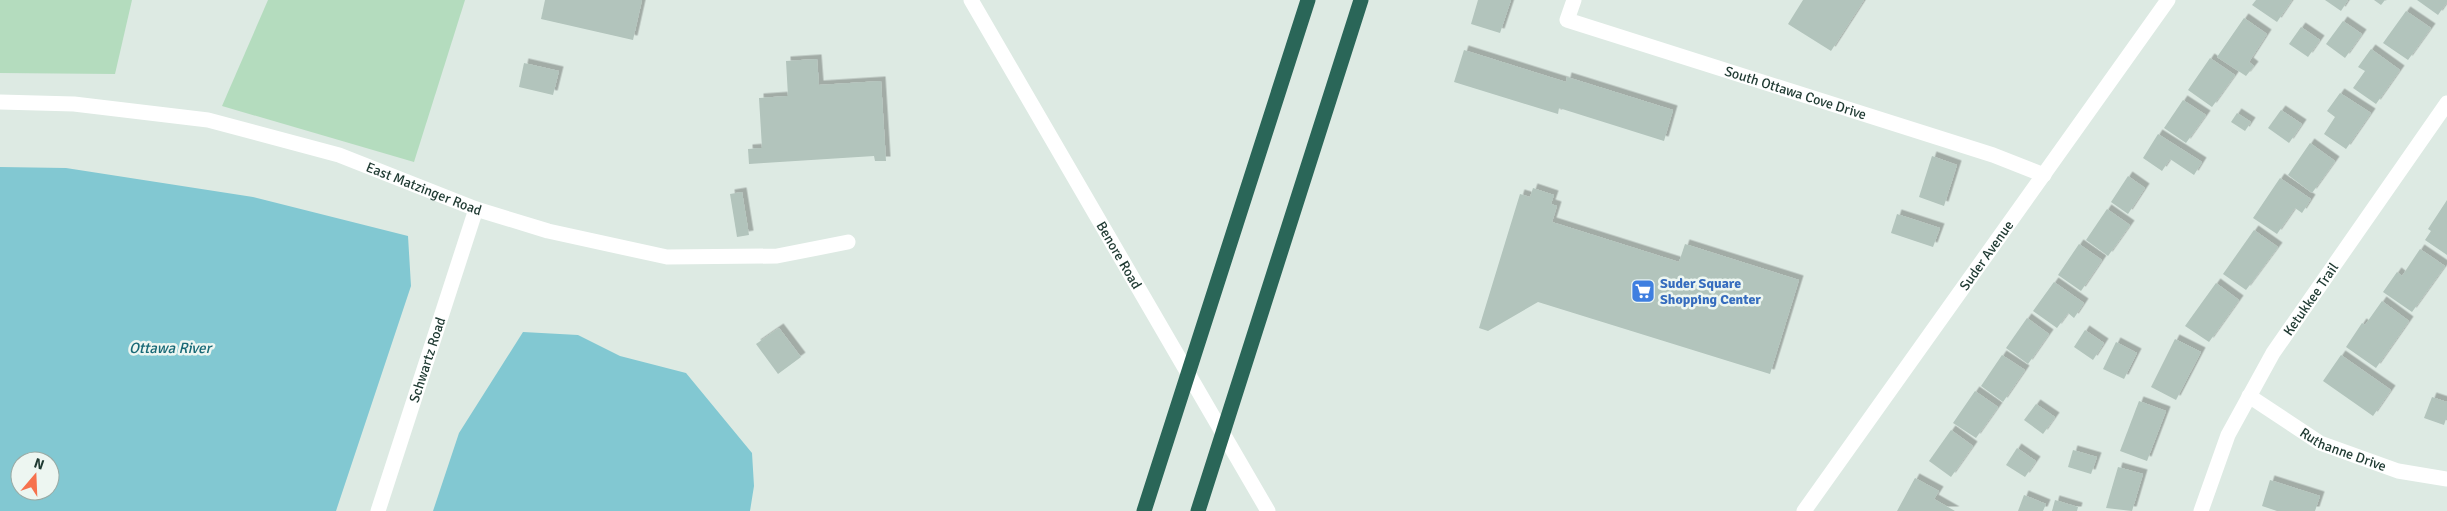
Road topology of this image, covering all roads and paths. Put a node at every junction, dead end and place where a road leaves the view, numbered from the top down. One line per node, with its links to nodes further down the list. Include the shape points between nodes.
1 (971, 0): 16 (street, Benore Road)
2 (1308, 0): 14 (highway)
3 (1361, 0): 15 (highway)
4 (1574, 0): 8 (street, South Ottawa Cove Drive, via 1567,20 1993,155)
5 (2168, 0): 8 (street, Suder Avenue)
6 (0, 102): 9 (street, East Matzinger Road, via 74,104 208,120 339,155)
7 (2447, 103): 11 (street, Ketukkee Trail, via 2298,316)
8 (2044, 175): 17 (street, Suder Avenue)
9 (476, 209): 10 (street, East Matzinger Road, via 548,231 667,257 777,256); 13 (street, Schwartz Road)
10 (848, 242)
11 (2249, 396): 12 (street, Ruthanne Drive, via 2320,444 2398,471); 18 (street, Ketukkee Trail, via 2228,435)
12 (2447, 479)
13 (378, 511)
14 (1144, 511)
15 (1198, 511)
16 (1268, 511)
17 (1804, 511)
18 (2201, 511)

